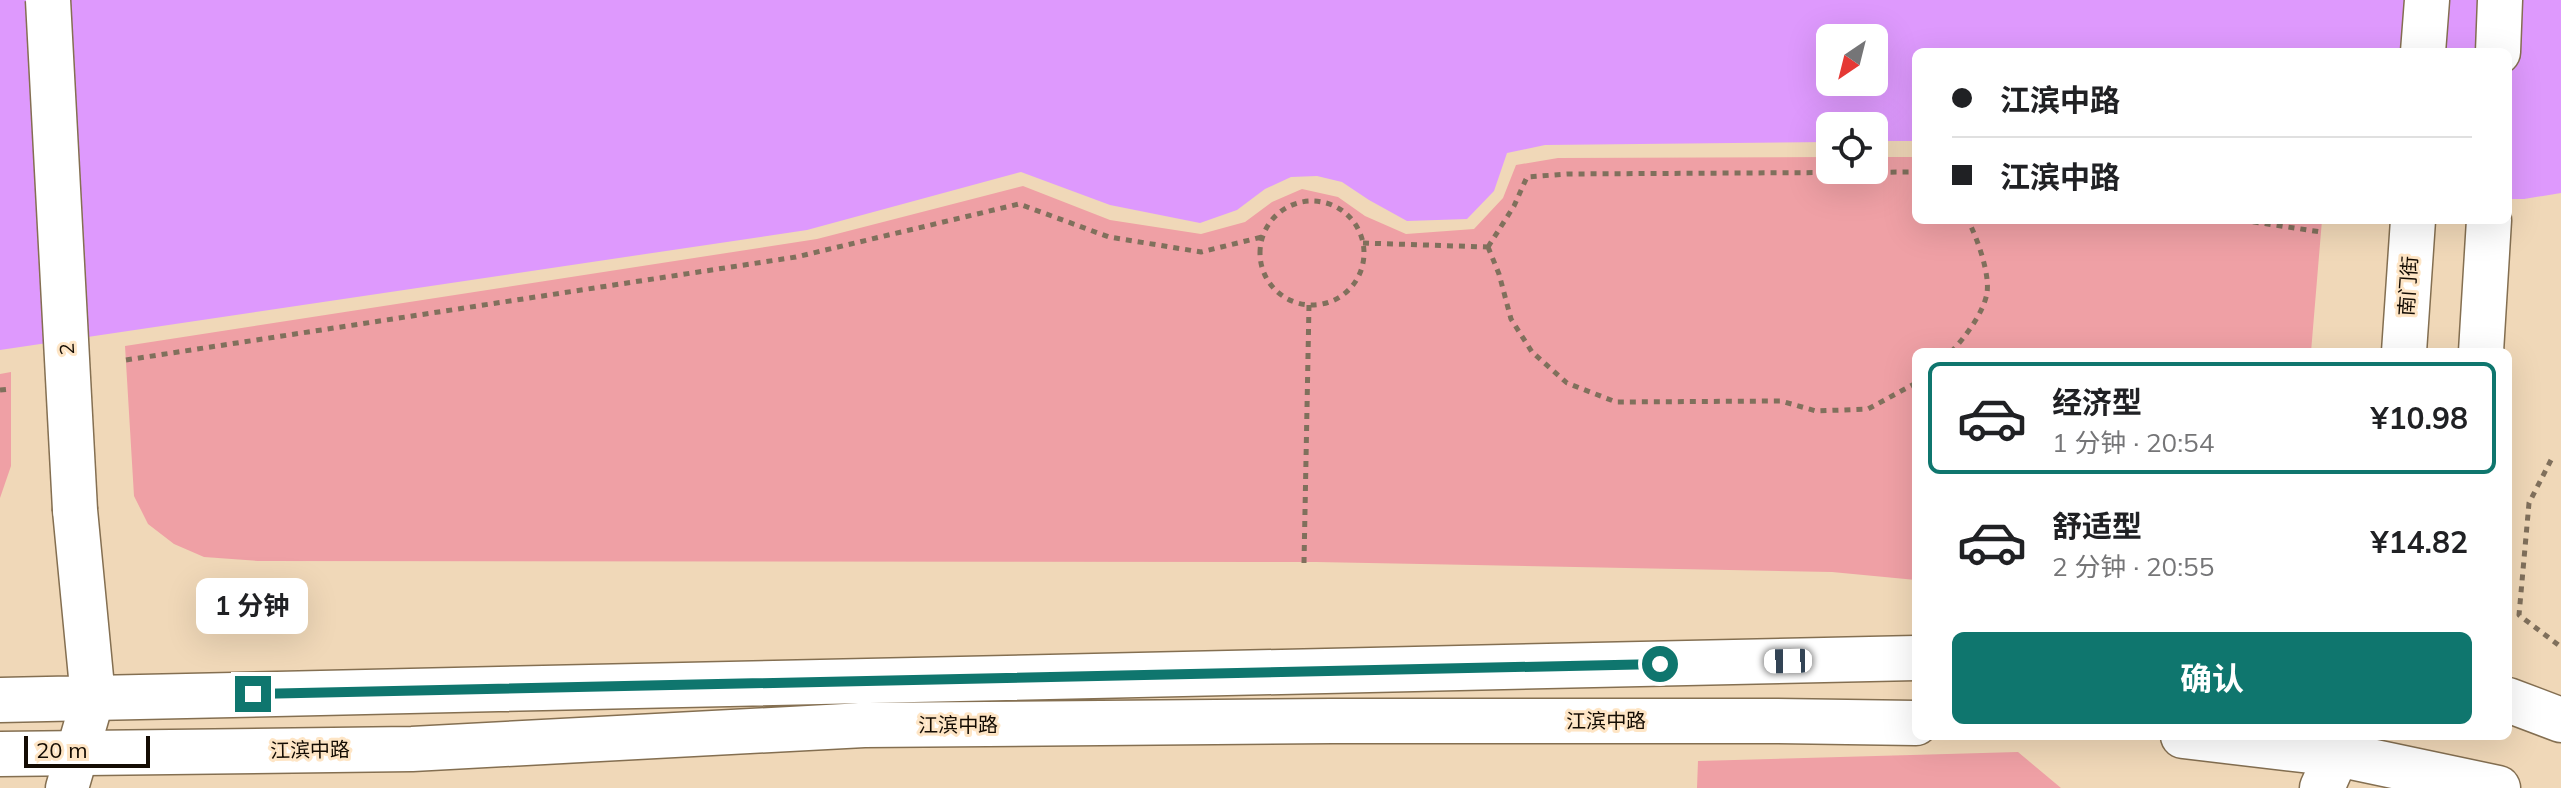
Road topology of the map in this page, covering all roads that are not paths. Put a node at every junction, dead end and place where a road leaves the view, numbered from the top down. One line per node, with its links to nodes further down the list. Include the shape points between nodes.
1 (48, 0): 11 (main road, 2, bridge, via 75,510)
2 (2427, 0): 4 (main road)
3 (2500, 0): 5 (main road)
4 (2423, 48)
5 (2498, 48)
6 (2413, 224): 8 (main road, 南门街)
7 (2489, 224): 9 (main road)
8 (2404, 347)
9 (2482, 348)
10 (1912, 658): 11 (main road)
11 (93, 698): 12 (main road); 20 (street)
12 (0, 700)
13 (2512, 702): 14 (main road)
14 (2561, 720)
15 (1912, 723): 20 (main road, 江滨中路, via 864,725)
16 (2209, 740): 18 (main road)
17 (0, 754): 20 (main road, 江滨中路)
18 (2334, 759): 19 (main road)
19 (2400, 764): 21 (main road)
20 (72, 771)
21 (2498, 788)

